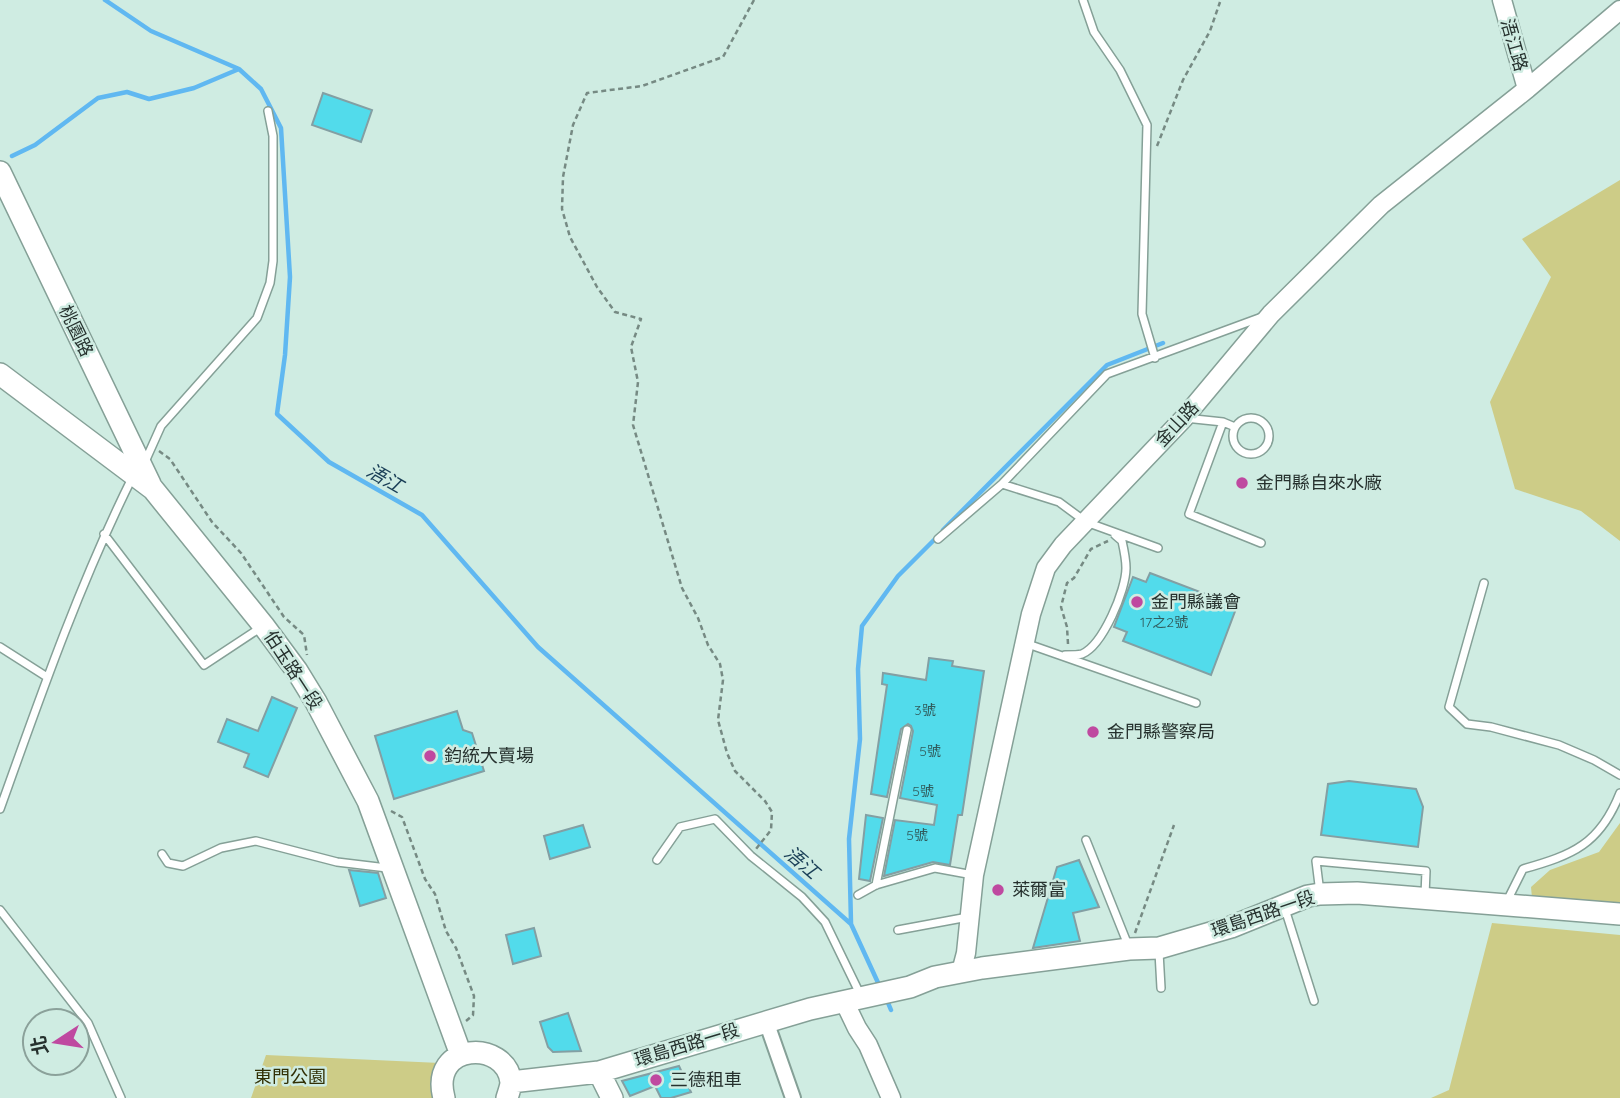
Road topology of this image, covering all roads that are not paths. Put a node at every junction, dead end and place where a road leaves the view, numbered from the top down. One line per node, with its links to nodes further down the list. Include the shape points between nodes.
1 (1083, 0): 8 (lane, via 1094,32 1120,70 1147,125 1142,314)
2 (1502, 0): 4 (street, 浯江路)
3 (1620, 10): 4 (street, 金山路)
4 (1527, 89): 7 (street, 金山路, via 1381,205)
5 (268, 111): 13 (lane, via 273,136 273,261 264,303 257,318 161,426)
6 (0, 172): 13 (main road, 桃園路)
7 (1271, 314): 8 (lane); 10 (street, 金山路)
8 (1155, 358): 14 (lane, via 1107,374)
9 (0, 374): 13 (main road)
10 (1184, 418): 11 (lane); 16 (street, 金山路)
11 (1223, 422): 12 (lane); 20 (lane, via 1189,514)
12 (1235, 426): 12 (lane, via 1234,444 1242,452 1254,454 1264,448 1268,432 1262,421 1250,417)
13 (138, 471): 15 (main road, 桃園路); 18 (lane)
14 (1002, 484): 16 (lane, via 1059,502); 19 (lane)
15 (153, 489): 23 (main road, 伯玉路一段)
16 (1086, 522): 17 (lane); 24 (street, 金山路, via 1046,568)
17 (1110, 531): 21 (lane); 26 (lane, via 1122,541 1123,589 1100,636 1083,654)
18 (104, 534): 23 (lane, via 204,665); 27 (lane)
19 (939, 539)
20 (1261, 543)
21 (1158, 548)
22 (1484, 583): 30 (lane, via 1449,707 1467,724 1559,745)
23 (263, 625): 36 (main road, 伯玉路一段, via 316,702 372,812)
24 (1024, 642): 26 (lane); 37 (street, 金山路)
25 (0, 647): 27 (lane)
26 (1065, 655): 28 (lane)
27 (47, 677): 32 (lane)
28 (1196, 703)
29 (907, 730): 38 (lane)
30 (1620, 775)
31 (1620, 793): 42 (lane, via 1604,824 1586,843 1568,855 1524,869)
32 (0, 809)
33 (1086, 840): 49 (lane)
34 (162, 854): 36 (lane, via 168,863 183,866 221,848 256,841 337,862)
35 (657, 860): 52 (lane, via 680,827 716,819 825,922)
36 (392, 868): 55 (main road, 伯玉路一段)
37 (974, 876): 38 (lane, via 935,868); 46 (street, 金山路)
38 (876, 885): 40 (lane)
39 (1320, 894): 41 (main road, 環島西路一段); 41 (lane, via 1316,861 1426,871); 43 (main road, 環島西路一段)
40 (858, 895)
41 (1424, 898): 42 (main road, 環島西路一段)
42 (1506, 905): 45 (main road, 環島西路一段)
43 (1284, 907): 48 (main road, 環島西路一段); 53 (lane)
44 (0, 910): 58 (lane, via 88,1023)
45 (1620, 914)
46 (969, 916): 47 (lane); 50 (street, 金山路)
47 (898, 930)
48 (1159, 947): 49 (main road, 環島西路一段); 51 (lane)
49 (1129, 949): 50 (main road, 環島西路一段)
50 (961, 972): 52 (main road, 環島西路一段)
51 (1161, 988)
52 (853, 999): 54 (main road, 環島西路一段); 62 (street, via 857,1028)
53 (1314, 1001)
54 (766, 1021): 56 (main road, 環島西路一段); 61 (street)
55 (461, 1055): 57 (main road, via 491,1055 505,1069); 59 (main road, via 442,1079)
56 (599, 1072): 57 (main road, 環島西路一段); 60 (main road)
57 (509, 1090)
58 (121, 1098)
59 (444, 1098)
60 (612, 1098)
61 (793, 1098)
62 (891, 1098)

